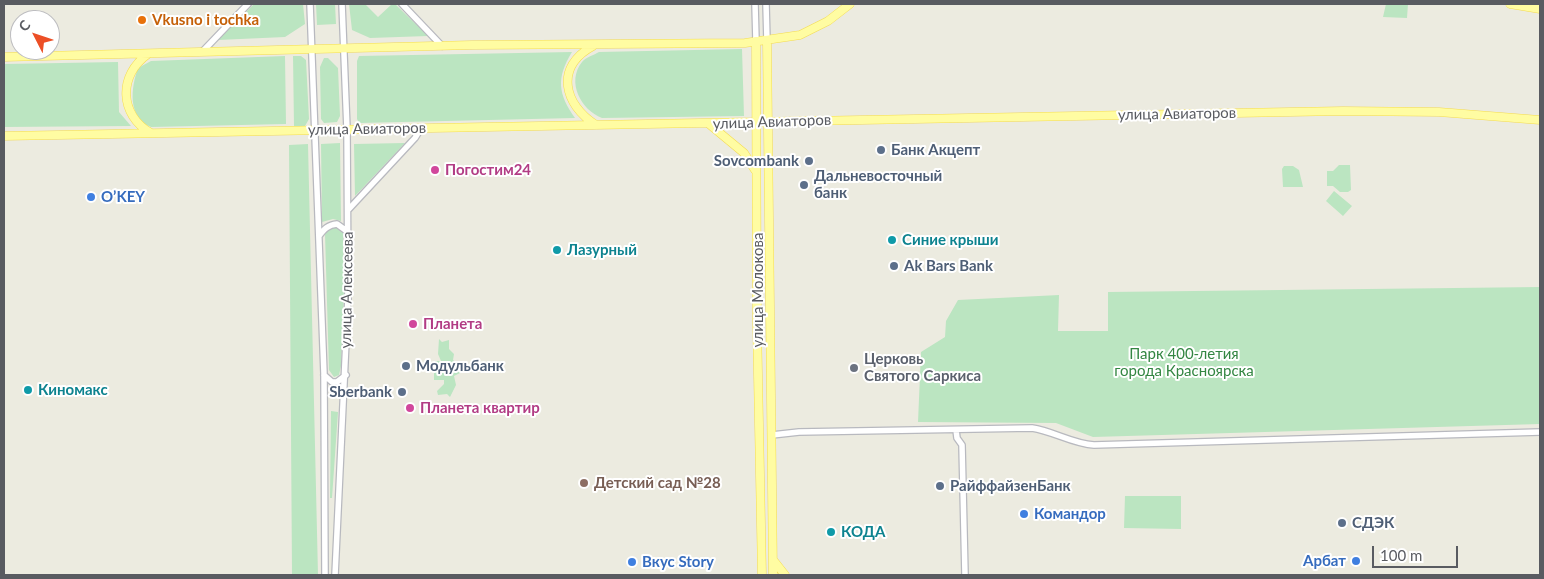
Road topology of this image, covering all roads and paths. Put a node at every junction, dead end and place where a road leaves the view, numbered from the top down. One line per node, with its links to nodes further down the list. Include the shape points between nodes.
1 (248, 4): 16 (street)
2 (310, 4): 15 (street, улица Алексеева)
3 (342, 4): 14 (street, улица Алексеева)
4 (402, 4): 13 (street)
5 (755, 4): 11 (street, улица Молокова)
6 (766, 4): 10 (street, улица Молокова)
7 (850, 4): 10 (main road, via 828,21 800,35)
8 (1510, 4): 9 (main road)
9 (1540, 9)
10 (767, 41): 11 (main road); 21 (main road, улица Молокова)
11 (756, 42): 12 (main road); 20 (main road, улица Молокова)
12 (594, 45): 13 (main road); 23 (main road, via 570,69 567,83 568,96 576,110)
13 (442, 46): 14 (main road)
14 (343, 49): 15 (main road); 24 (street, улица Алексеева)
15 (313, 50): 16 (main road); 26 (street, улица Алексеева)
16 (203, 51): 17 (main road)
17 (148, 54): 18 (main road); 27 (main road, via 137,61 125,88 126,104 132,117)
18 (4, 57)
19 (1540, 120): 21 (main road, улица Авиаторов, via 1439,112 1343,111)
20 (757, 122): 21 (main road, улица Авиаторов); 22 (main road, улица Авиаторов); 29 (main road, улица Молокова)
21 (768, 122): 37 (main road, улица Молокова)
22 (709, 124): 23 (main road, улица Авиаторов); 29 (main road, via 744,153)
23 (596, 125): 25 (main road, улица Авиаторов)
24 (347, 128): 25 (main road, улица Авиаторов); 26 (main road, улица Авиаторов); 30 (street, улица Алексеева)
25 (421, 128): 30 (street)
26 (315, 129): 27 (main road, улица Авиаторов); 32 (street, улица Алексеева)
27 (151, 133): 28 (main road, улица Авиаторов)
28 (4, 136)
29 (757, 174): 41 (main road, улица Молокова)
30 (348, 210): 31 (street, улица Алексеева)
31 (348, 232): 32 (street, via 334,224 328,225); 34 (street, улица Алексеева)
32 (319, 236): 33 (street, улица Алексеева)
33 (324, 375): 34 (street, via 332,382); 39 (street, улица Алексеева)
34 (346, 376): 40 (street, улица Алексеева)
35 (956, 430): 36 (street, via 1032,428 1094,445); 37 (street); 44 (street, via 962,445)
36 (1540, 432)
37 (772, 435): 38 (main road, улица Молокова)
38 (773, 560): 42 (main road, улица Молокова); 43 (main road)
39 (325, 575)
40 (335, 575)
41 (762, 575)
42 (773, 575)
43 (785, 575)
44 (965, 575)

